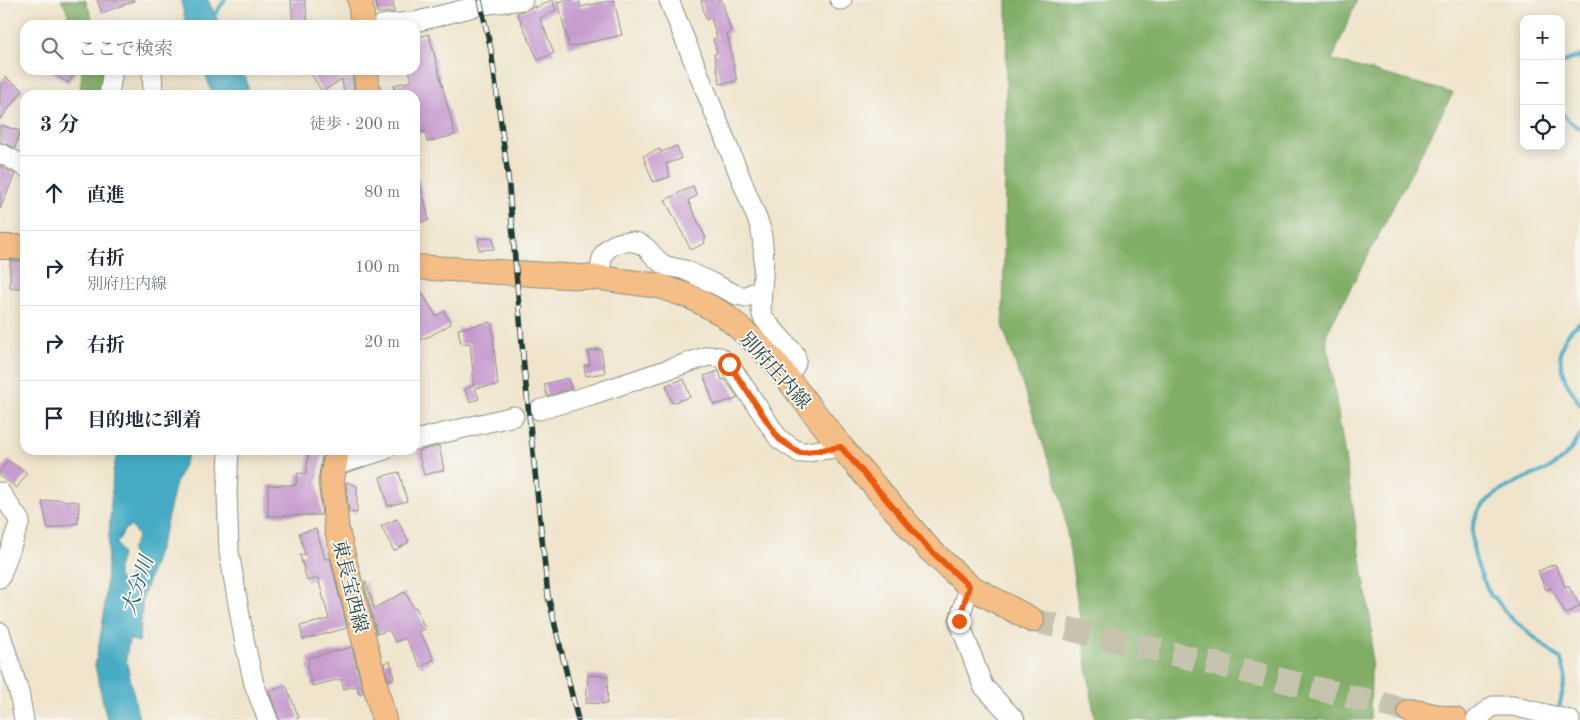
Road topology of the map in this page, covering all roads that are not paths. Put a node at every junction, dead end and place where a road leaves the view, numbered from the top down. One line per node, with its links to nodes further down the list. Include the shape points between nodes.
1 (360, 0): 4 (main road)
2 (524, 0): 5 (street, via 481,5)
3 (669, 0): 18 (street, via 760,226 764,241)
4 (362, 20)
5 (420, 21)
6 (112, 75): 9 (street)
7 (152, 75): 10 (street)
8 (366, 75): 11 (main road)
9 (110, 90)
10 (153, 90)
11 (368, 90)
12 (0, 153): 13 (street)
13 (20, 164)
14 (0, 247): 15 (main road)
15 (20, 247)
16 (420, 268): 17 (main road, 別府庄内線)
17 (600, 278): 18 (street, via 601,261 606,251 623,241 643,246 663,264 683,269 738,295 746,297); 19 (main road, 別府庄内線, via 659,286 691,297 723,314 750,337)
18 (762, 288): 19 (street, via 763,318 797,360)
19 (786, 376): 23 (main road, 別府庄内線)
20 (539, 410): 23 (street, via 708,356 720,357 729,364 786,445 800,453)
21 (514, 416): 22 (street)
22 (420, 439)
23 (841, 447): 29 (main road, 別府庄内線, via 929,549)
24 (229, 455): 34 (street, via 229,552 254,684)
25 (354, 455): 26 (street)
26 (335, 458): 35 (main road, 東長宝西線, via 332,480 337,531)
27 (0, 492): 28 (street, via 20,521)
28 (0, 578)
29 (969, 586): 30 (main road, 別府庄内線); 36 (street, via 959,621 983,686)
30 (1032, 620)
31 (0, 632): 33 (street)
32 (1410, 711): 37 (main road)
33 (24, 720)
34 (268, 720)
35 (384, 720)
36 (1014, 720)
37 (1455, 720)
38 (1476, 720): 39 (street, via 1493,706 1513,706)
39 (1570, 720)

